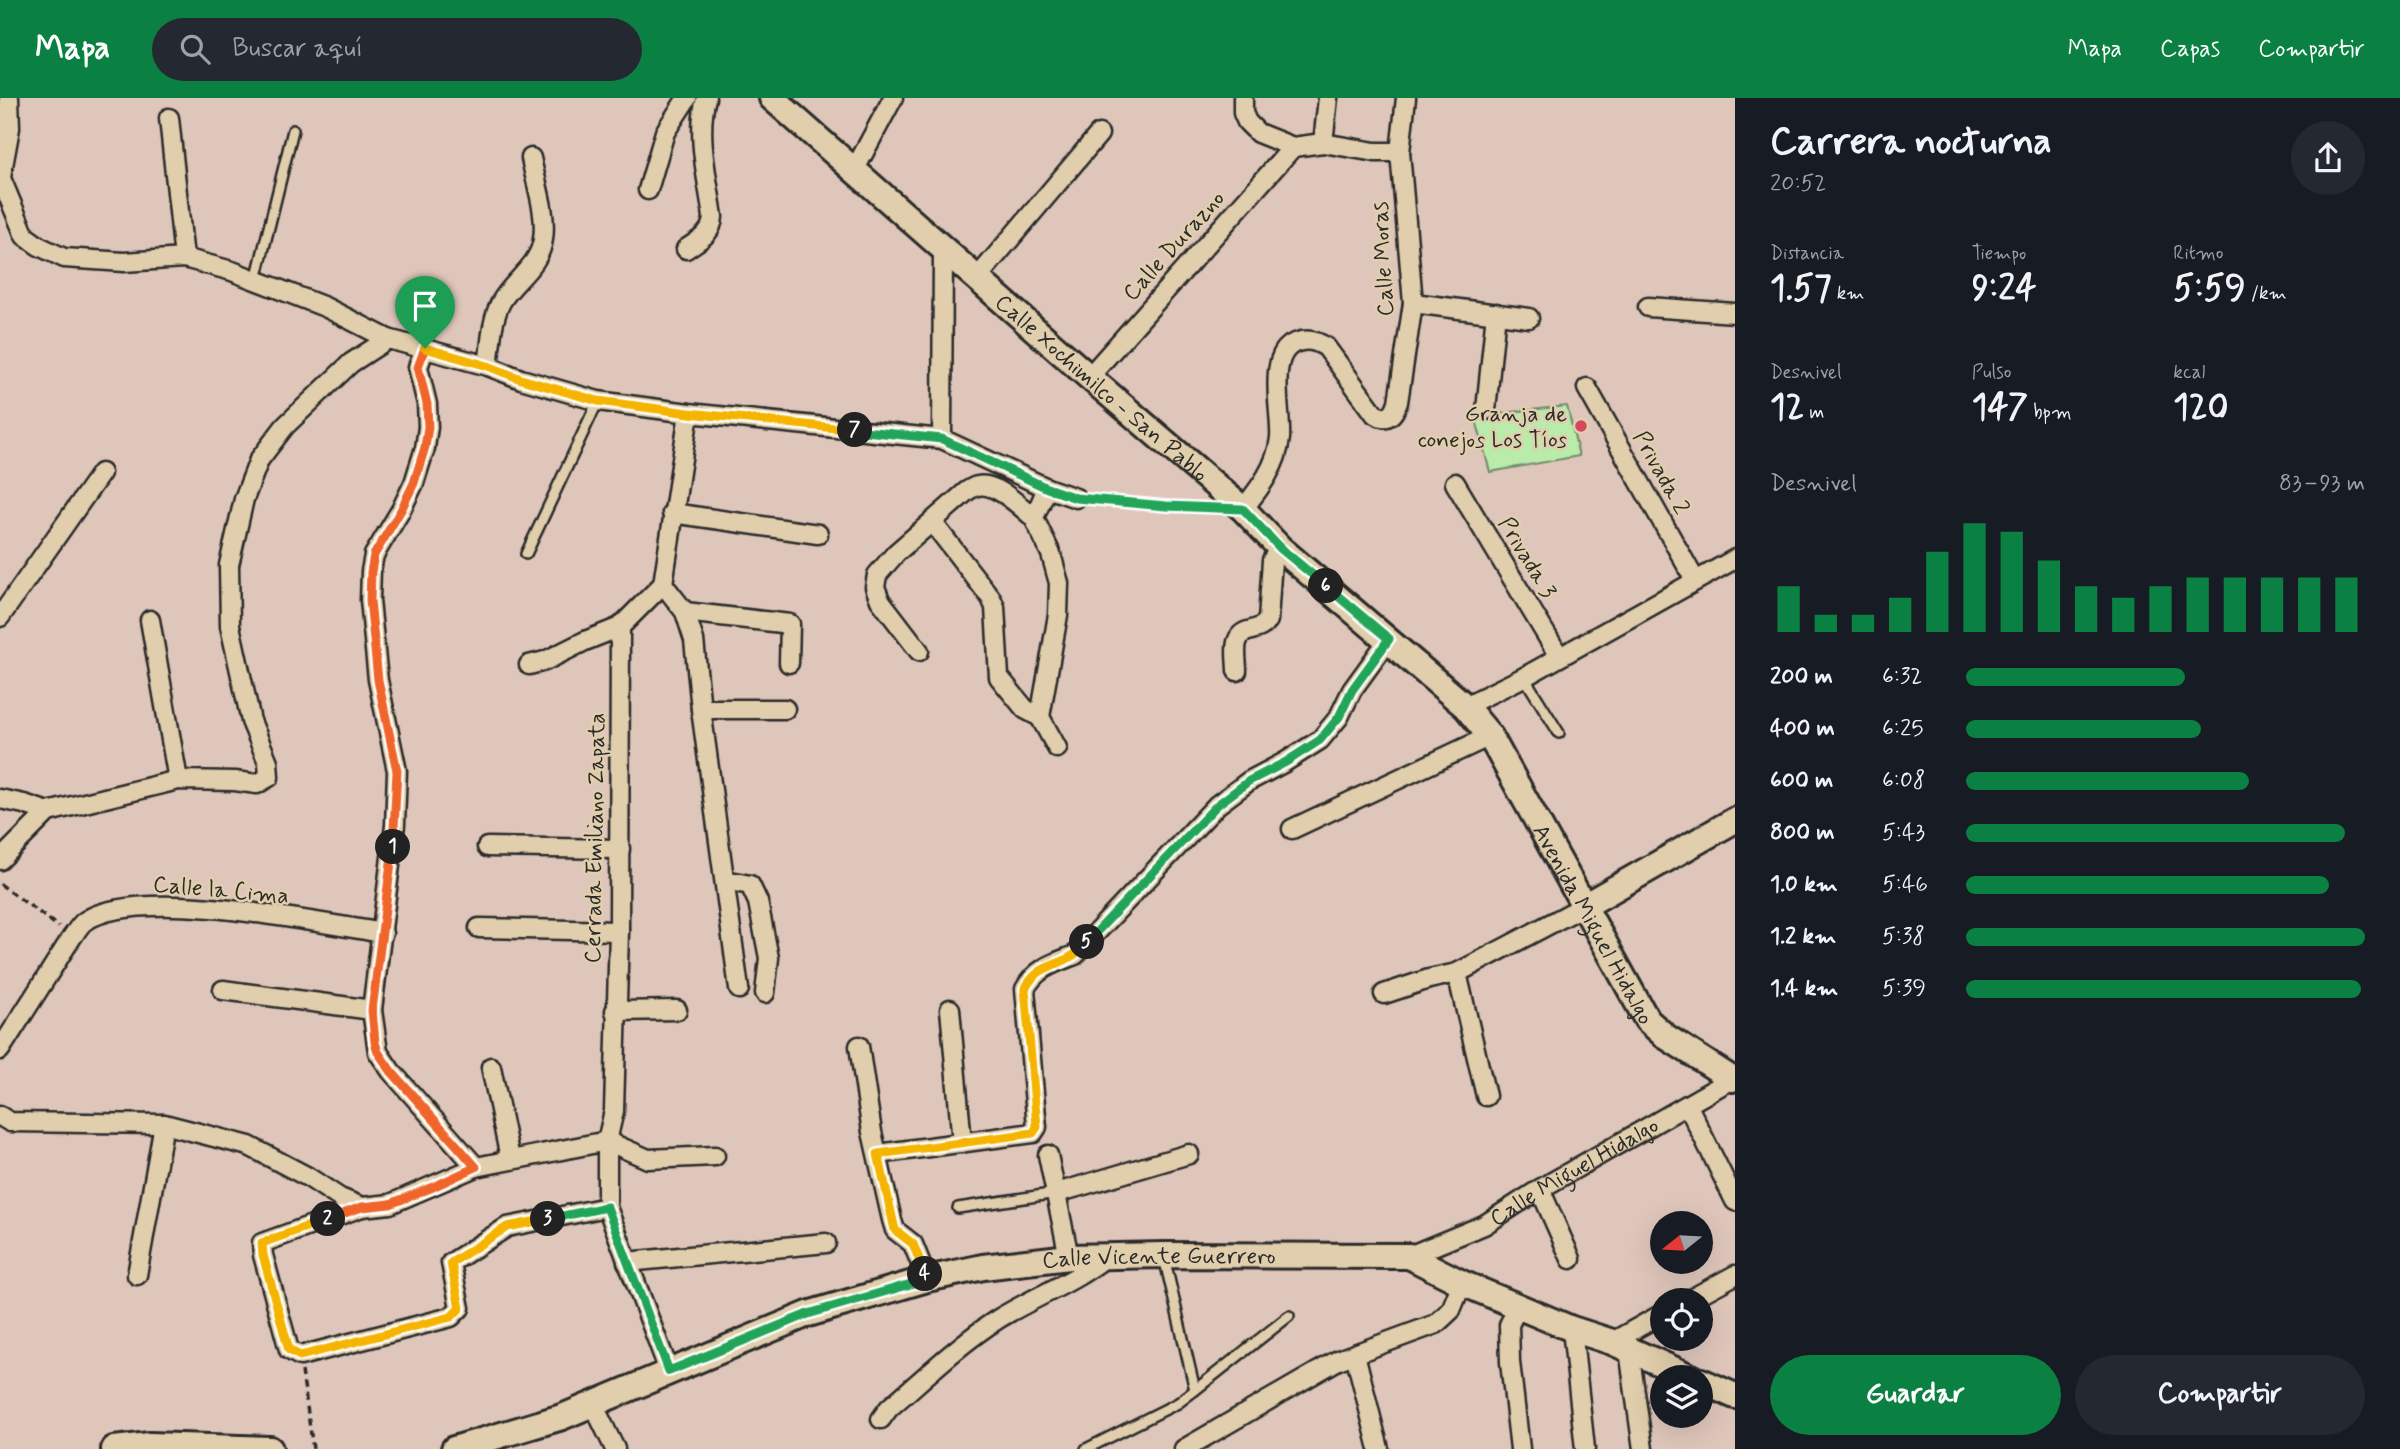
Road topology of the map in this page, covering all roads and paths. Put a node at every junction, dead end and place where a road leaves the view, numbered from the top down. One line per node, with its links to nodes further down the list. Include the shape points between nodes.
1 (9, 98): 17 (street, via 10,128)
2 (687, 98): 18 (street, via 665,132)
3 (706, 98): 20 (street, via 702,132 713,226)
4 (772, 98): 16 (main road, Calle Xochimilco - San Pablo)
5 (893, 98): 16 (street)
6 (1243, 98): 13 (street, via 1243,113 1258,133)
7 (1328, 98): 12 (street)
8 (1406, 98): 14 (street)
9 (169, 118): 21 (street)
10 (293, 130): 23 (lane)
11 (1099, 134): 22 (street)
12 (1324, 143): 13 (street); 14 (street)
13 (1293, 147): 32 (street, Calle Durazno)
14 (1400, 152): 24 (street, Calle Moras)
15 (531, 158): 31 (street, via 543,216 543,241 532,265 502,300)
16 (855, 169): 19 (main road, Calle Xochimilco - San Pablo)
17 (1, 176): 21 (street, via 25,236 64,258 124,262)
18 (648, 190)
19 (943, 248): 22 (main road, Calle Xochimilco - San Pablo); 37 (street)
20 (686, 249)
21 (184, 258): 23 (street)
22 (978, 277): 32 (main road, Calle Xochimilco - San Pablo)
23 (256, 280): 29 (street, via 326,307)
24 (1413, 303): 26 (street); 42 (street, Calle Moras, via 1398,402 1394,414 1387,418 1375,414 1316,341 1301,340 1282,354 1280,438 1274,463)
25 (1648, 307): 27 (street)
26 (1496, 313): 28 (street); 35 (street)
27 (1735, 313)
28 (1529, 318)
29 (387, 339): 30 (street); 70 (street, via 351,363 285,426 260,460 244,499 229,565 230,626 269,778 257,784)
30 (425, 348): 31 (street); 83 (street, via 418,367 427,404 425,447 414,483 374,555 371,572 378,680 397,771)
31 (488, 366): 34 (street)
32 (1089, 377): 42 (main road, Calle Xochimilco - San Pablo)
33 (1587, 388): 50 (street, Privada 2)
34 (598, 401): 36 (street); 48 (lane)
35 (1486, 410)
36 (689, 413): 37 (street); 43 (street)
37 (942, 439): 40 (street)
38 (101, 474): 53 (street)
39 (1455, 483): 58 (street, Privada 3)
40 (1047, 488): 41 (street); 44 (street)
41 (1076, 498): 42 (path)
42 (1243, 509): 47 (main road, Calle Xochimilco - San Pablo)
43 (672, 513): 46 (street); 51 (street)
44 (1034, 518): 45 (street, via 1010,497 978,486); 66 (street, via 1059,583 1058,615)
45 (933, 523): 57 (street, via 896,553 877,575 875,587); 66 (street, via 995,607 999,677 1025,709)
46 (818, 534)
47 (1280, 548): 56 (main road, Calle Xochimilco - San Pablo); 61 (street, via 1272,560 1268,620 1262,628 1239,636)
48 (526, 554)
49 (1735, 559): 50 (street)
50 (1695, 580): 58 (street)
51 (663, 584): 52 (street); 55 (street)
52 (685, 612): 59 (street, via 790,624); 64 (street, via 694,640)
53 (0, 617)
54 (150, 620): 70 (street)
55 (620, 627): 60 (street); 76 (street, Cerrada Emiliano Zapata)
56 (1389, 639): 63 (main road, Calle Xochimilco - San Pablo); 103 (street, via 1320,740 1217,805 1074,955 1032,976 1025,989 1037,1127 1023,1136)
57 (919, 651)
58 (1559, 656): 62 (street)
59 (789, 663)
60 (529, 665)
61 (1237, 671)
62 (1524, 677): 63 (street); 67 (lane)
63 (1465, 706): 68 (main road, Avenida Miguel Hidalgo)
64 (701, 709): 65 (street); 78 (street)
65 (785, 709)
66 (1040, 717): 69 (street)
67 (1559, 733)
68 (1490, 736): 74 (street); 80 (main road, Avenida Miguel Hidalgo)
69 (1057, 748)
70 (178, 780): 72 (street)
71 (0, 799): 72 (street)
72 (48, 812): 77 (street)
73 (1735, 820): 80 (main road)
74 (1292, 829)
75 (487, 847): 76 (street)
76 (620, 849): 82 (street, Cerrada Emiliano Zapata)
77 (0, 860)
78 (725, 880): 86 (street); 88 (street, via 750,885 758,902 769,958)
79 (0, 884): 84 (path)
80 (1584, 906): 85 (street); 97 (main road, Avenida Miguel Hidalgo, via 1647,1020)
81 (479, 928): 82 (street)
82 (619, 931): 93 (street, Cerrada Emiliano Zapata)
83 (383, 933): 84 (street, Calle la Cima, via 221,909 163,906 104,912 84,922); 91 (street)
84 (72, 937): 95 (street, Calle la Cima)
85 (1457, 973): 89 (street); 98 (street)
86 (739, 989)
87 (223, 990): 91 (street)
88 (765, 993)
89 (1384, 994)
90 (950, 1009): 103 (street)
91 (372, 1010): 109 (street, via 378,1052)
92 (677, 1010): 93 (street)
93 (615, 1011): 102 (street, Cerrada Emiliano Zapata, via 614,1111)
94 (859, 1046): 104 (street)
95 (0, 1050)
96 (491, 1067): 108 (street)
97 (1734, 1081): 99 (street, Calle Miguel Hidalgo)
98 (1486, 1096)
99 (1688, 1106): 110 (street, Calle Miguel Hidalgo); 112 (street)
100 (0, 1116): 101 (street, via 10,1122)
101 (164, 1124): 113 (street, via 249,1146); 123 (street)
102 (607, 1142): 107 (street, via 648,1159); 108 (street); 114 (street, Cerrada Emiliano Zapata)
103 (962, 1143): 104 (street)
104 (878, 1154): 125 (street, via 895,1230 913,1244)
105 (1048, 1154): 111 (street)
106 (1189, 1154): 111 (street)
107 (715, 1156)
108 (510, 1158): 109 (street)
109 (476, 1167): 113 (street, via 390,1204)
110 (1540, 1189): 118 (street, Calle Miguel Hidalgo, via 1484,1225); 121 (street)
111 (1057, 1193): 115 (lane); 119 (street)
112 (1735, 1201)
113 (362, 1207): 134 (street, via 262,1243 289,1350)
114 (607, 1207): 122 (street, Cerrada Emiliano Zapata); 134 (street, via 507,1227 460,1255 451,1263 460,1308 451,1317)
115 (958, 1208)
116 (825, 1242): 122 (street)
117 (1164, 1255): 118 (main road, Calle Vicente Guerrero); 120 (main road, Calle Vicente Guerrero); 138 (lane)
118 (1409, 1256): 126 (main road, Calle Vicente Guerrero)
119 (1069, 1257): 120 (main road, Calle Vicente Guerrero); 125 (main road, Calle Vicente Guerrero)
120 (1106, 1257): 141 (street, via 1088,1272 998,1319)
121 (1571, 1259)
122 (627, 1262): 136 (street, Cerrada Emiliano Zapata)
123 (137, 1275)
124 (1735, 1275): 127 (street)
125 (928, 1279): 136 (main road, Calle Vicente Guerrero, via 808,1314)
126 (1462, 1283): 128 (main road, Calle Vicente Guerrero); 133 (street, via 1451,1310 1436,1324)
127 (1711, 1288)
128 (1518, 1306): 131 (main road, Calle Vicente Guerrero); 152 (street, via 1509,1325)
129 (1289, 1316): 138 (lane)
130 (1650, 1323): 132 (street)
131 (1572, 1329): 132 (main road, Calle Vicente Guerrero); 153 (street)
132 (1620, 1346): 135 (main road, Calle Vicente Guerrero); 154 (street)
133 (1354, 1354): 150 (street); 151 (street)
134 (300, 1356): 146 (path)
135 (1664, 1365)
136 (669, 1371): 140 (main road, Calle Vicente Guerrero)
137 (1713, 1386): 139 (main road)
138 (1195, 1390): 149 (lane)
139 (1735, 1396)
140 (593, 1404): 142 (main road, Calle Vicente Guerrero); 148 (street)
141 (881, 1419)
142 (511, 1442): 147 (main road, Calle Vicente Guerrero)
143 (114, 1449): 144 (main road)
144 (264, 1449): 145 (main road)
145 (271, 1449)
146 (313, 1449)
147 (454, 1449)
148 (615, 1449)
149 (1086, 1449)
150 (1184, 1449)
151 (1379, 1449)
152 (1520, 1449)
153 (1585, 1449)
154 (1643, 1449)

